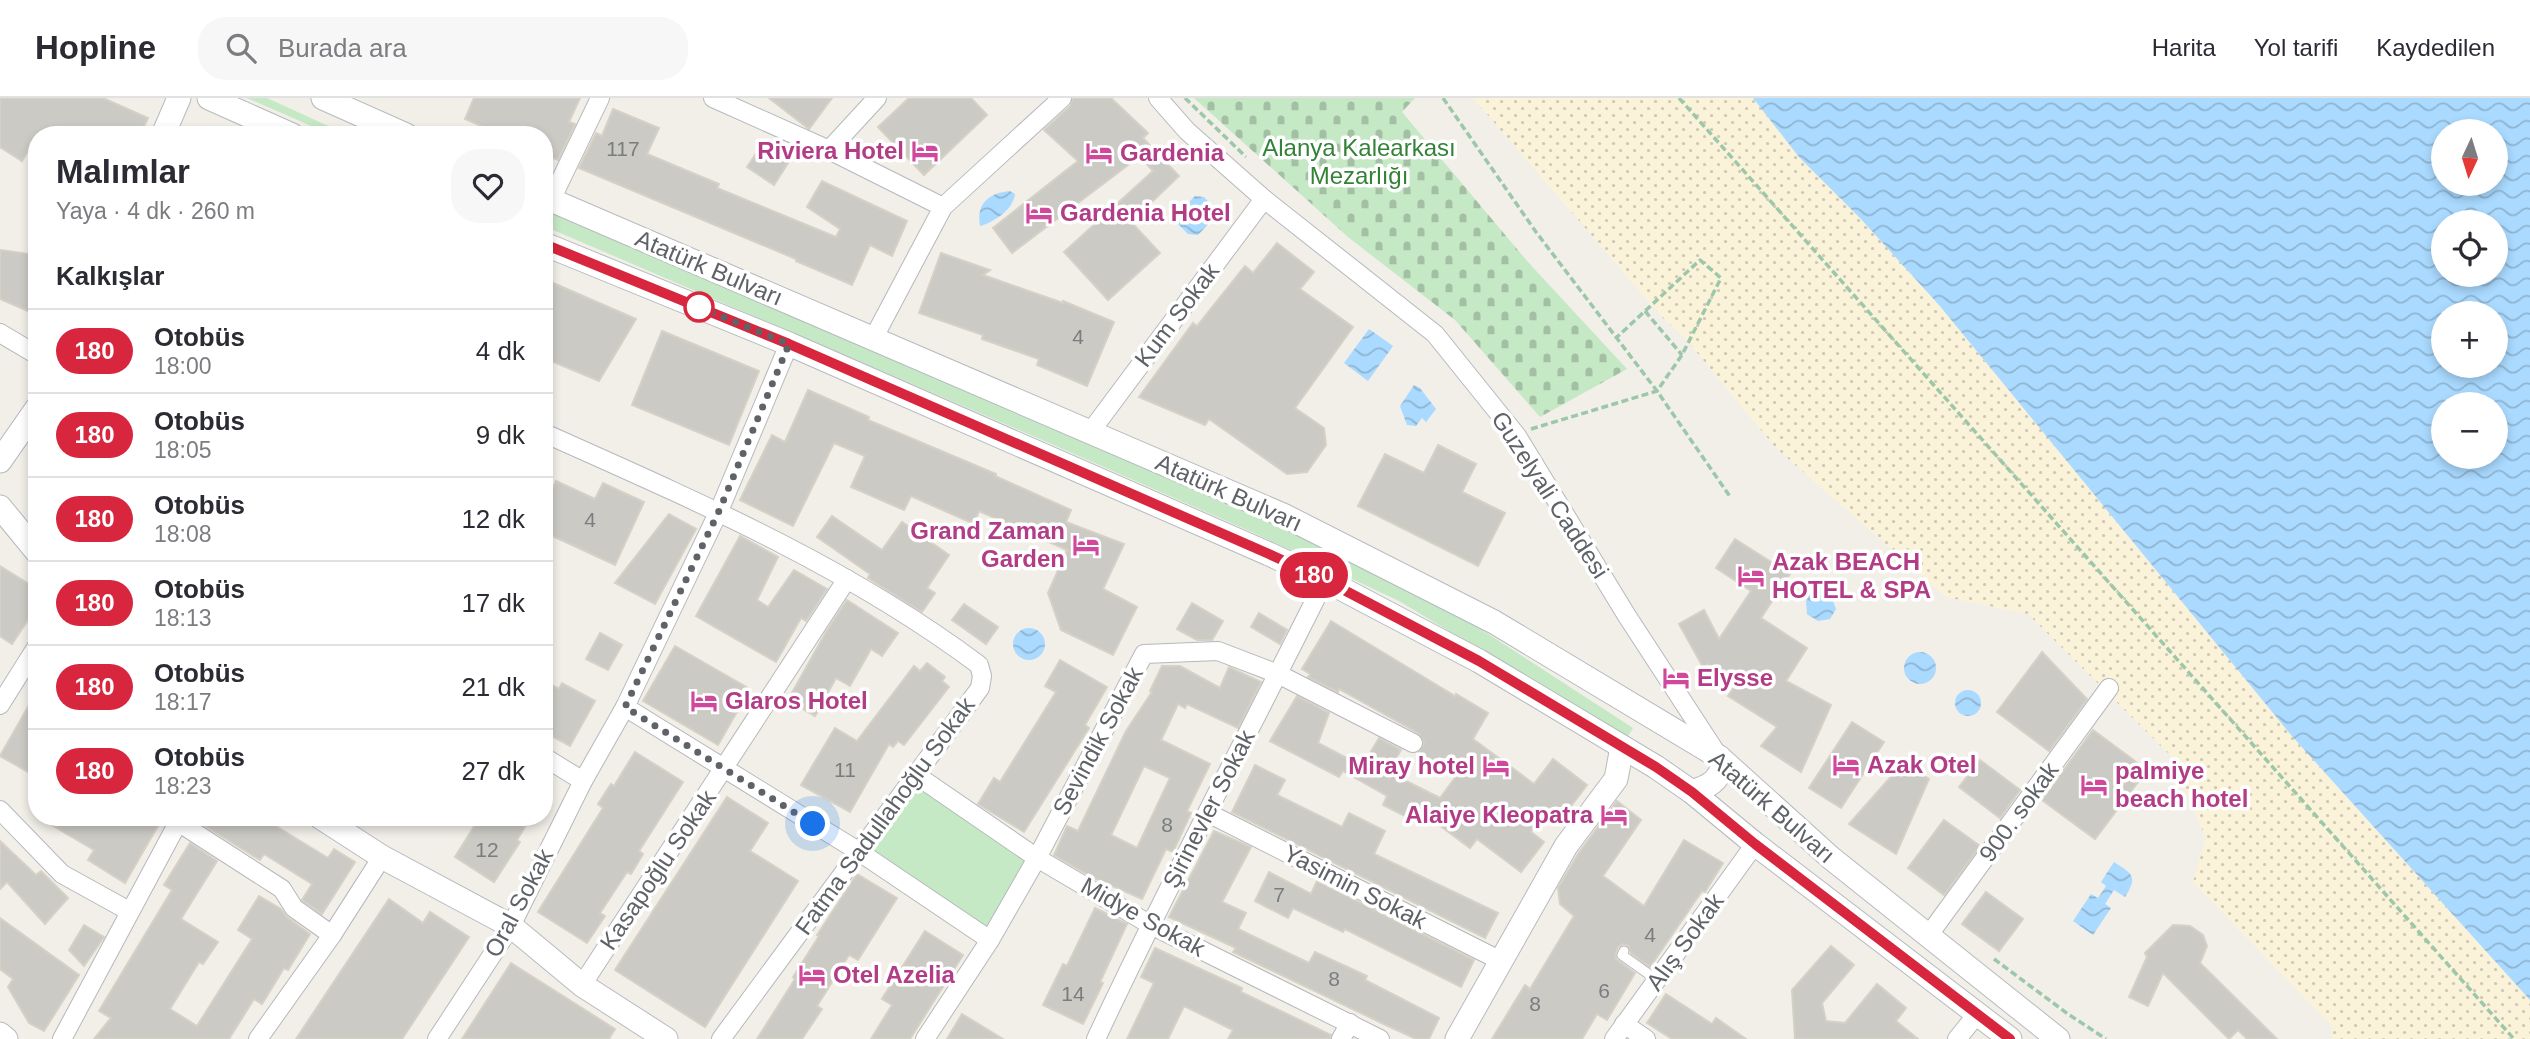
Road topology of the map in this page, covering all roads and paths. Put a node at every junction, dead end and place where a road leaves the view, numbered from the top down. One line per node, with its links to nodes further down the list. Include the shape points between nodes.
1 (179, 98): 12 (street)
2 (209, 98): 13 (street)
3 (323, 98): 14 (street)
4 (600, 98): 17 (street)
5 (713, 98): 15 (street)
6 (877, 98): 15 (street)
7 (1062, 98): 20 (street)
8 (1158, 98): 18 (street, Guzelyali Caddesi, via 1187,131)
9 (1185, 98): 16 (path)
10 (1443, 98): 24 (path)
11 (1679, 98): 96 (path)
12 (167, 126)
13 (272, 126)
14 (385, 126)
15 (829, 150): 20 (street)
16 (1250, 161)
17 (553, 188)
18 (1264, 199): 31 (street, Kum Sokak); 32 (street, Guzelyali Caddesi, via 1435,334)
19 (553, 200): 25 (street, Atatürk Bulvarı)
20 (943, 207): 25 (street)
21 (553, 248): 26 (street, Atatürk Bulvarı)
22 (1644, 311): 24 (path); 28 (path); 28 (path, via 1700,260 1721,278)
23 (0, 333): 27 (street)
24 (1616, 338): 29 (path)
25 (873, 339): 31 (street, Atatürk Bulvarı)
26 (789, 344): 37 (street, Oral Sokak); 40 (street, Atatürk Bulvarı)
27 (28, 350)
28 (1682, 355): 29 (path)
29 (1657, 391): 32 (path); 35 (path)
30 (28, 421): 34 (street)
31 (1091, 431): 46 (street, Atatürk Bulvarı, via 1283,515 1494,622)
32 (1517, 436): 49 (street, Guzelyali Caddesi)
33 (553, 437): 37 (street, Fatma Sadullahoğlu Sokak)
34 (0, 461)
35 (1731, 498)
36 (0, 506): 38 (street)
37 (719, 511): 39 (street, Fatma Sadullahoğlu Sokak); 45 (street, Oral Sokak)
38 (28, 540)
39 (847, 579): 52 (street, Kasapoğlu Sokak); 53 (street, Fatma Sadullahoğlu Sokak, via 946,640 981,670 980,688)
40 (1325, 580): 42 (street, Şirinevler Sokak); 48 (street, Atatürk Bulvarı, via 1479,661)
41 (28, 660): 44 (street)
42 (1278, 674): 47 (street, Sevindik Sokak); 58 (street, Şirinevler Sokak); 65 (street, Sevindik Sokak, via 1218,652 1144,654)
43 (2109, 688): 70 (street, 900. sokak)
44 (0, 705)
45 (625, 707): 52 (street); 55 (street, Oral Sokak)
46 (1674, 732): 49 (street, Atatürk Bulvarı); 51 (street, via 1660,747)
47 (1413, 743)
48 (1622, 747): 51 (street, Atatürk Bulvarı); 54 (street)
49 (1719, 757): 56 (street, via 1723,765 1717,780); 70 (street, Atatürk Bulvarı, via 1831,858)
50 (553, 763): 55 (street)
51 (1656, 767): 54 (street); 56 (street, Atatürk Bulvarı)
52 (724, 770): 63 (street); 76 (street, Kasapoğlu Sokak)
53 (916, 775): 63 (street, Fatma Sadullahoğlu Sokak); 65 (street, Midye Sokak)
54 (1616, 779): 74 (street, via 1566,846)
55 (583, 781): 68 (street, Oral Sokak)
56 (1692, 792): 62 (street, Atatürk Bulvarı)
57 (0, 810): 66 (street, via 62,874)
58 (1208, 813): 67 (street, Şirinevler Sokak); 74 (street, Yasimin Sokak)
59 (177, 826): 66 (street)
60 (189, 826): 69 (street, via 282,889 294,908)
61 (334, 826): 64 (street)
62 (1755, 844): 75 (street, Alış Sokak); 77 (street, Atatürk Bulvarı)
63 (858, 851): 71 (street); 86 (street, Fatma Sadullahoğlu Sokak)
64 (382, 857): 68 (street); 69 (street)
65 (1037, 858): 67 (street, Midye Sokak); 71 (street, Sevindik Sokak)
66 (129, 911): 82 (street)
67 (1149, 923): 78 (street, Midye Sokak); 88 (street, Şirinevler Sokak)
68 (511, 926): 76 (street); 84 (street, Oral Sokak)
69 (332, 935): 83 (street)
70 (1928, 936): 94 (street, Atatürk Bulvarı)
71 (990, 940): 87 (street, Sevindik Sokak)
72 (1624, 951): 75 (lane, via 1622,955)
73 (1993, 959): 95 (path)
74 (1501, 961): 90 (street)
75 (1658, 981): 79 (street, Alış Sokak)
76 (582, 985): 85 (street)
77 (1978, 1013): 92 (street); 93 (street, Atatürk Bulvarı)
78 (1345, 1031): 89 (street, Midye Sokak)
79 (1619, 1032): 91 (street)
80 (0, 1034): 81 (street)
81 (6, 1039)
82 (62, 1039)
83 (258, 1039)
84 (437, 1039)
85 (666, 1039)
86 (721, 1039)
87 (925, 1039)
88 (1096, 1039)
89 (1380, 1039)
90 (1457, 1039)
91 (1646, 1039)
92 (1957, 1039)
93 (2010, 1039)
94 (2058, 1039)
95 (2106, 1039)
96 (2514, 1039)

